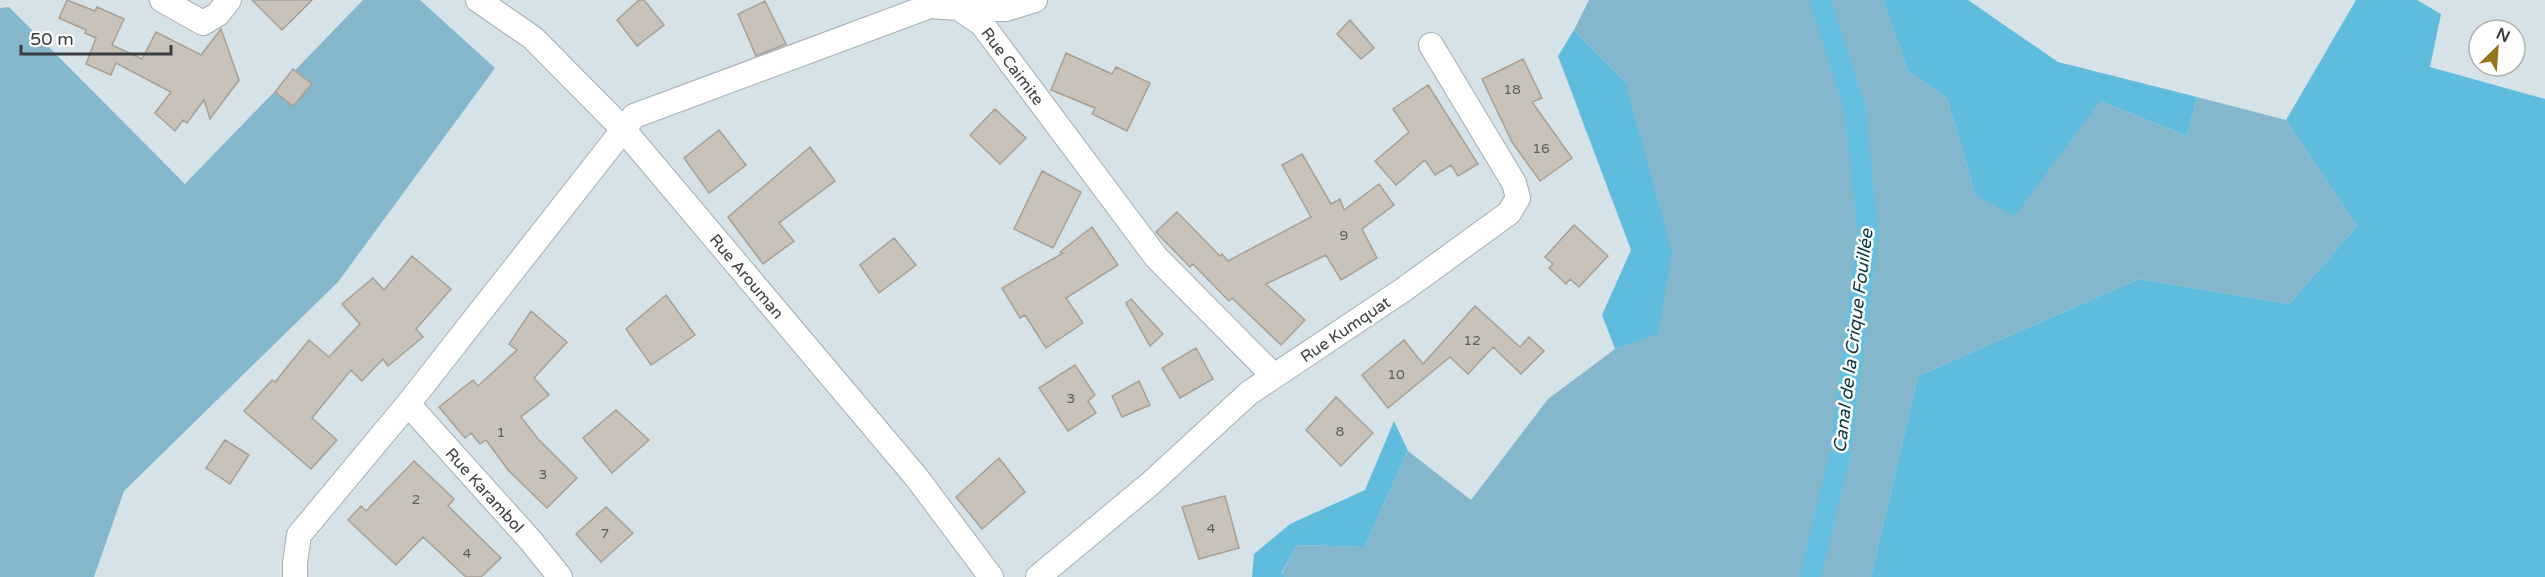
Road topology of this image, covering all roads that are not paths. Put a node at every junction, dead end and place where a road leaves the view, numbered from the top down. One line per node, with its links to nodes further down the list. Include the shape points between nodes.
1 (162, 0): 2 (street, via 203,22 218,14)
2 (229, 0)
3 (478, 0): 7 (street, Rue Arouman, via 533,38)
4 (1035, 0): 5 (street, via 1006,9)
5 (958, 9): 7 (street, Rue Caimite, via 930,6 649,109 634,116); 8 (street, Rue Caimite, via 982,24 1156,257)
6 (1431, 45): 8 (street, Rue Kumquat, via 1514,183 1518,198 1509,213)
7 (623, 129): 9 (street, Rue Caimite); 12 (street, Rue Arouman, via 917,478)
8 (1273, 375): 13 (street, Rue Kumquat)
9 (408, 404): 10 (street, Rue Caimite, via 299,536); 11 (street, Rue Karambol)
10 (295, 577)
11 (560, 577)
12 (991, 577)
13 (1038, 577)

